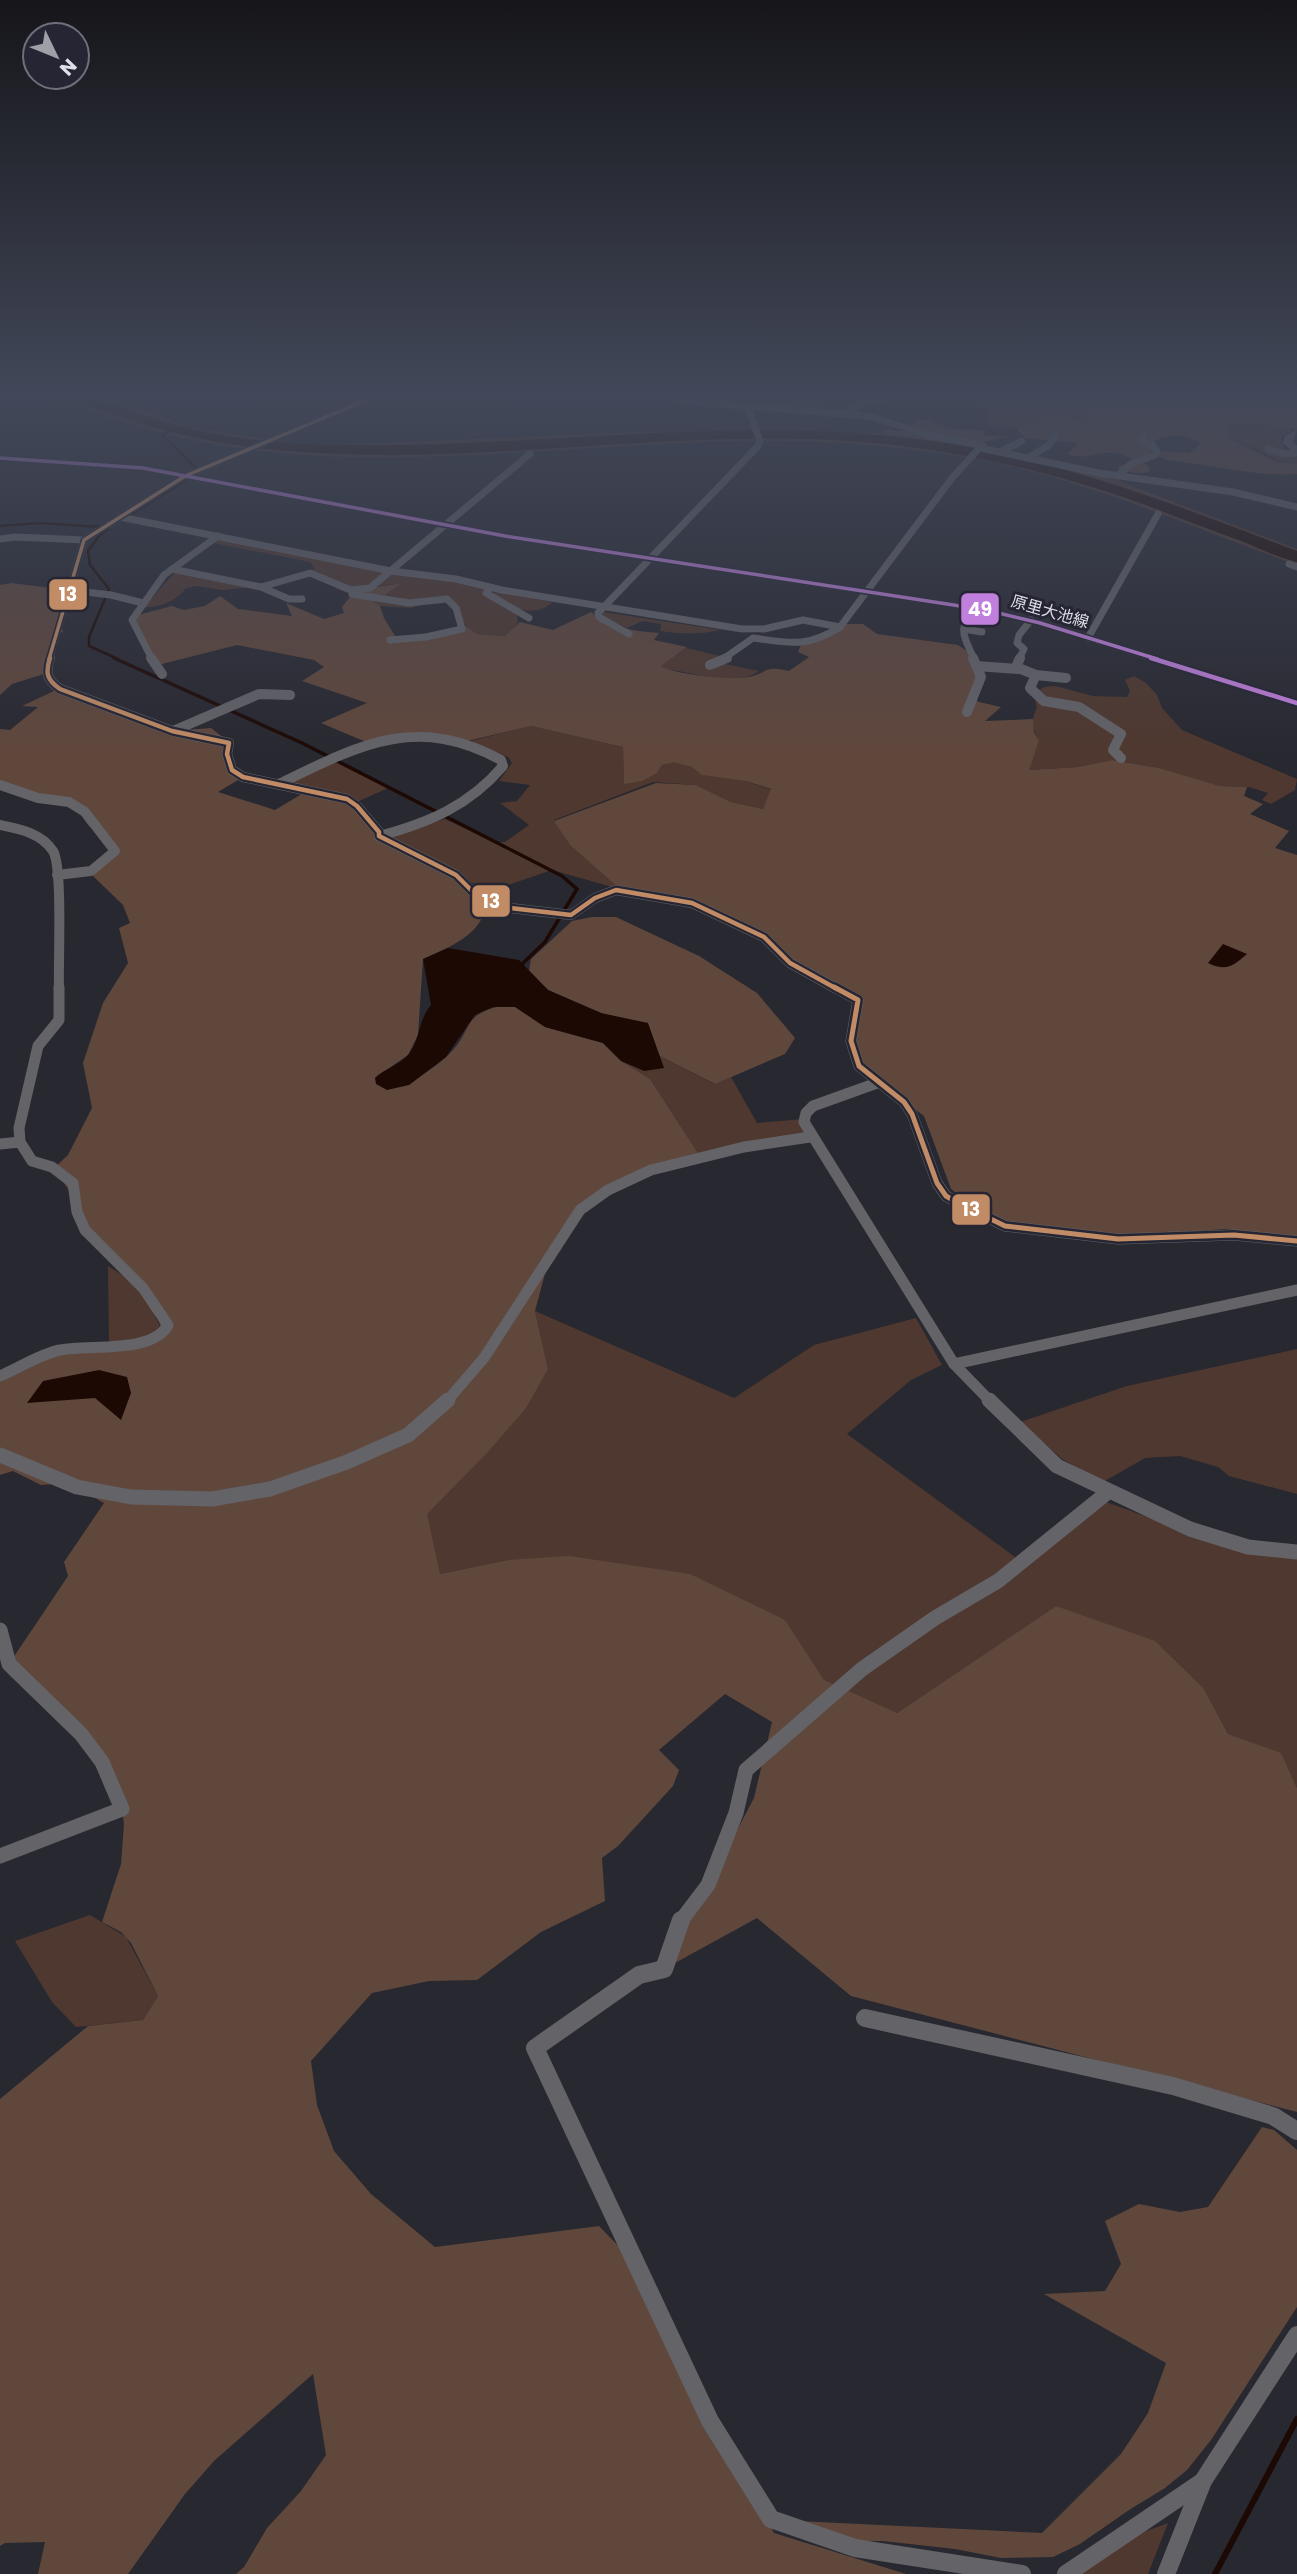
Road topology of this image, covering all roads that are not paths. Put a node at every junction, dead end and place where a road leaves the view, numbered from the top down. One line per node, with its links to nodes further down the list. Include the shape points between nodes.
1 (398, 516): 7 (main road, 原里大池線)
2 (455, 516): 7 (street)
3 (689, 516): 11 (street)
4 (925, 516): 18 (street)
5 (1157, 516): 29 (street)
6 (120, 517): 8 (street); 9 (street)
7 (445, 525): 11 (main road, 原里大池線); 13 (street)
8 (218, 536): 12 (street); 13 (street)
9 (84, 540): 10 (street, via 19,537); 17 (street)
10 (0, 541)
11 (649, 558): 18 (main road, 原里大池線); 21 (street)
12 (172, 569): 15 (street); 20 (street)
13 (391, 571): 14 (street, via 370,588 351,590 310,573); 16 (street)
14 (293, 577): 15 (street); 30 (street, via 310,577 336,590 408,603 447,598 460,617 462,629 449,634)
15 (261, 587): 19 (street, via 289,599)
16 (489, 588): 21 (street); 23 (street, via 486,593 492,598)
17 (69, 590): 20 (street); 40 (street, via 46,670 49,681)
18 (867, 591): 22 (main road, 原里大池線); 25 (street)
19 (302, 599)
20 (143, 603): 34 (street, via 132,627)
21 (603, 607): 25 (street, via 742,629 803,620); 28 (street, via 599,617)
22 (975, 608): 24 (main road, 原里大池線); 26 (street)
23 (529, 618)
24 (1031, 620): 29 (main road, 原里大池線); 33 (street, via 1018,635 1017,643 1024,649)
25 (840, 627): 31 (street, via 821,639 802,643 753,638)
26 (964, 629): 27 (street); 32 (street)
27 (982, 632)
28 (629, 634)
29 (1087, 638): 38 (main road, 原里大池線)
30 (390, 640)
31 (710, 665)
32 (976, 666): 33 (street); 39 (street, via 981,677)
33 (1019, 669): 35 (street)
34 (162, 674)
35 (1036, 675): 36 (street); 41 (street, via 1030,688 1044,701 1079,707 1121,734 1113,750)
36 (1066, 678)
37 (290, 695): 40 (street, via 259,694)
38 (1297, 703)
39 (967, 712)
40 (172, 731): 43 (street, via 229,743 232,770 243,777)
41 (1121, 758)
42 (333, 759): 43 (street); 46 (street, via 373,742 438,738 463,742 501,760 503,766 488,786 455,811)
43 (279, 784): 46 (street, via 347,799)
44 (0, 785): 47 (street, via 38,798 69,802 85,812 115,851 91,872)
45 (0, 825): 47 (street, via 44,839 57,859)
46 (379, 836): 48 (street, via 456,875 474,893 510,908 564,915 623,890 692,903 764,937 790,963 858,1000 851,1041 859,1066)
47 (57, 875): 50 (street, via 59,1020 38,1046 19,1128)
48 (877, 1083): 49 (street, via 813,1106 804,1122); 52 (street, via 904,1102 912,1114 946,1196 1005,1226 1118,1240 1234,1235)
49 (810, 1137): 54 (street); 56 (street, via 744,1147 652,1170 608,1190 580,1210 484,1358 443,1406 408,1434 347,1462 270,1489 212,1499 131,1497 77,1487)
50 (20, 1142): 51 (street); 55 (street, via 32,1161 52,1167 73,1182 85,1230 148,1293 168,1325 163,1334 142,1343 59,1349)
51 (0, 1144)
52 (1297, 1241)
53 (1297, 1290): 54 (street)
54 (954, 1364): 57 (street, via 990,1405 1057,1466)
55 (0, 1376)
56 (0, 1455)
57 (1108, 1492): 58 (street, via 1248,1547); 65 (street, via 998,1581 862,1669 764,1752 746,1770 736,1813 708,1885 680,1923 664,1969 639,1975 535,2048 710,2421 771,2519 855,2548)
58 (1297, 1552)
59 (0, 1630): 60 (street, via 9,1664 81,1734 102,1762 122,1809)
60 (0, 1856)
61 (865, 2018): 62 (street, via 1173,2085 1273,2116)
62 (1297, 2131)
63 (1297, 2335): 64 (street)
64 (1203, 2481): 66 (street); 67 (street)
65 (1022, 2574)
66 (1066, 2574)
67 (1166, 2574)

